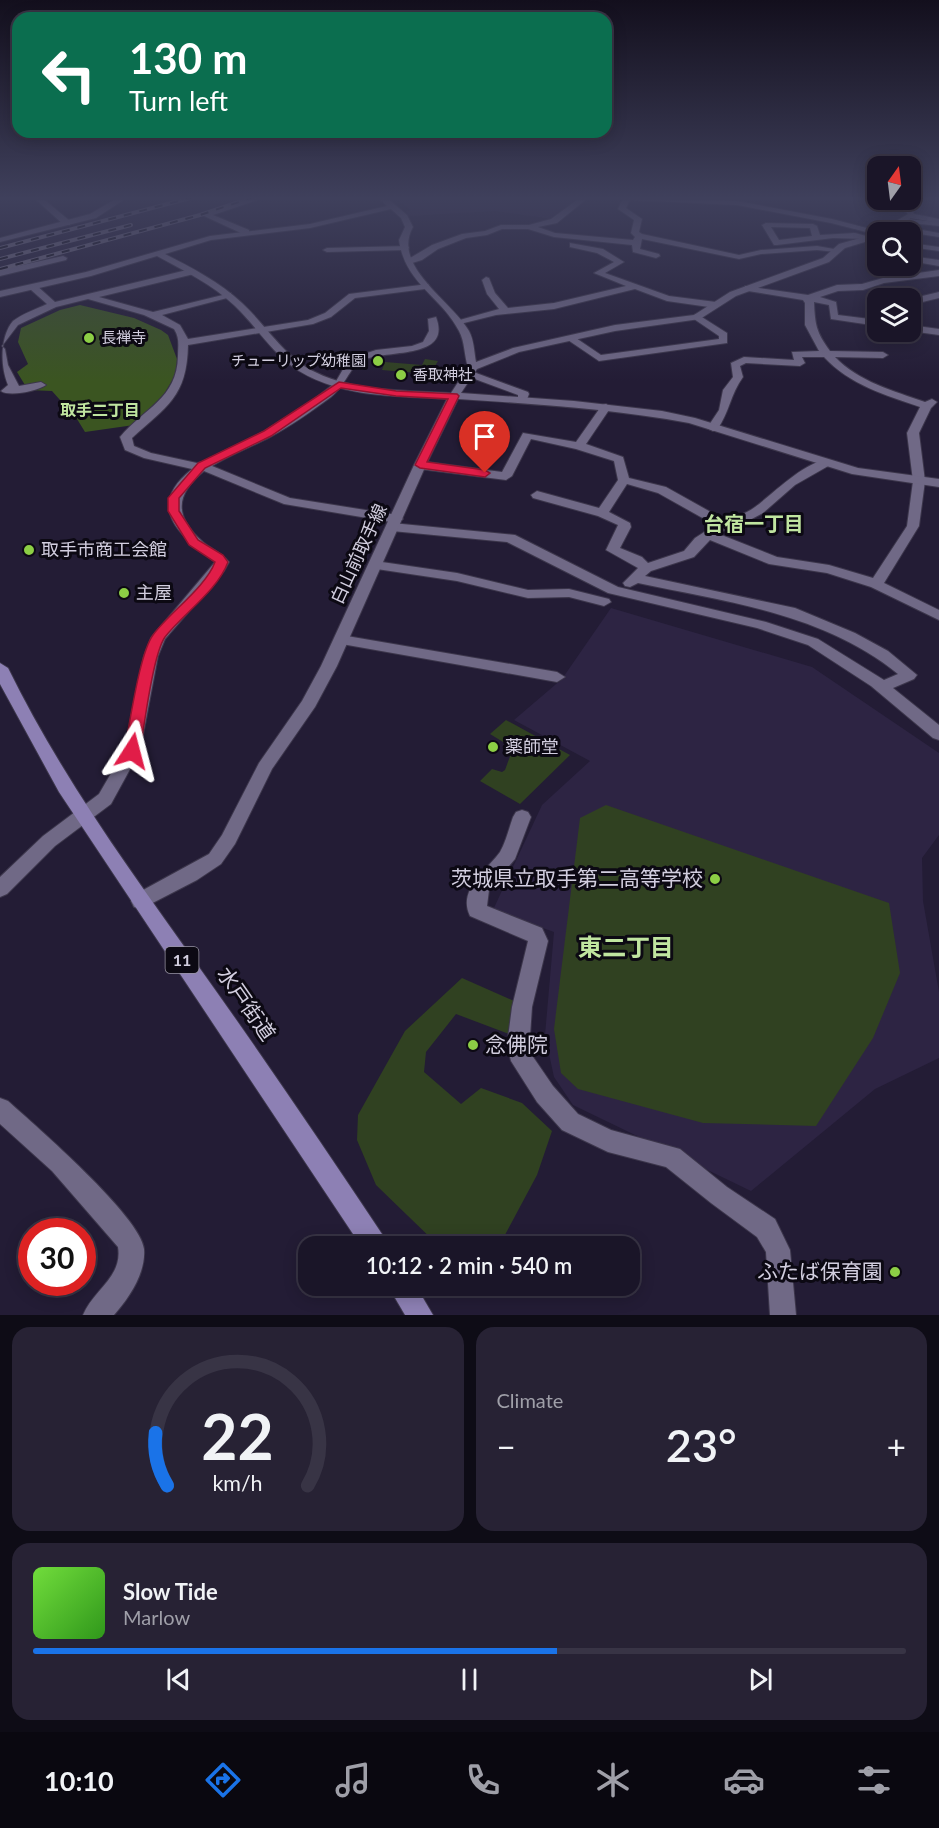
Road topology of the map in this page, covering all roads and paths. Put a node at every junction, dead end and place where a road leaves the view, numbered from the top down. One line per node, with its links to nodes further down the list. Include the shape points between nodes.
1 (61, 258): 11 (street)
2 (137, 258): 15 (street)
3 (166, 258): 10 (street)
4 (418, 258): 8 (street)
5 (616, 258): 16 (street, via 620,262 598,273)
6 (828, 258): 17 (street)
7 (921, 260): 9 (street)
8 (409, 261): 14 (street, via 411,271)
9 (939, 263)
10 (190, 272): 20 (street); 21 (street)
11 (0, 273)
12 (939, 273): 22 (street, via 837,288)
13 (486, 280): 26 (street, via 490,294)
14 (424, 286): 33 (street); 34 (street, via 352,296 320,318)
15 (33, 287): 18 (street); 24 (street)
16 (633, 287): 25 (street, via 667,298); 26 (street, via 554,306)
17 (748, 288): 22 (street); 25 (street)
18 (1, 293)
19 (939, 294): 23 (street)
20 (228, 295): 27 (street); 34 (street)
21 (86, 296): 24 (street); 27 (street)
22 (807, 299): 32 (street, via 833,304 834,317); 41 (street, via 809,324)
23 (921, 299)
24 (53, 305): 29 (street)
25 (716, 305): 30 (street)
26 (505, 310): 33 (street)
27 (151, 315): 38 (street, via 176,325)
28 (10, 317): 29 (street)
29 (25, 317): 39 (street, via 8,330)
30 (697, 317): 37 (street); 37 (street, via 724,335 724,341 599,358)
31 (433, 319): 45 (street, via 435,329 430,341 416,349 379,352 353,361)
32 (867, 321)
33 (459, 323): 43 (street, via 469,339)
34 (261, 330): 38 (street); 45 (street, via 299,368)
35 (921, 330): 36 (street)
36 (939, 332)
37 (570, 338): 43 (street, via 516,350)
38 (184, 343): 54 (street, via 178,384 126,437 129,448 148,456)
39 (0, 344)
40 (0, 349): 46 (street, via 14,386)
41 (823, 352): 42 (street); 50 (street, via 796,354 800,363 752,360 735,364 738,377 728,390 724,410); 56 (street, via 857,380 929,404 913,433)
42 (883, 355)
43 (470, 370): 47 (street, 白山前取手線); 48 (street, via 512,387 524,394)
44 (41, 385): 46 (street)
45 (339, 385): 47 (street, via 396,394); 54 (street, via 268,433)
46 (4, 392)
47 (454, 396): 48 (street); 53 (street, 白山前取手線)
48 (522, 400): 49 (street)
49 (606, 407): 50 (street, via 691,420); 51 (street)
50 (713, 428): 52 (street)
51 (579, 446): 53 (street, via 527,435 507,476); 55 (street, via 619,459)
52 (826, 463): 56 (street); 61 (street, via 792,482 759,510)
53 (420, 465): 60 (street, 白山前取手線)
54 (200, 466): 60 (street, via 288,501); 74 (street, via 174,498 173,511 193,543 222,562 158,638 132,751 105,799)
55 (624, 480): 59 (street); 61 (street, via 662,490)
56 (919, 481): 57 (street); 65 (street, via 911,530)
57 (939, 483)
58 (537, 495): 59 (street)
59 (602, 513): 64 (street, via 624,523 613,550 637,560)
60 (395, 523): 63 (street, 白山前取手線); 66 (street, via 510,538)
61 (725, 524): 62 (street)
62 (710, 536): 64 (street, via 689,554); 65 (street, via 774,561 829,569)
63 (375, 565): 67 (street, via 457,577 528,594 569,593); 69 (street, 白山前取手線)
64 (640, 573): 66 (street); 72 (street, via 790,611 830,626 883,654 909,675)
65 (876, 584): 68 (street)
66 (620, 593): 72 (street, via 761,625 813,642)
67 (604, 602)
68 (939, 616)
69 (341, 640): 71 (street); 77 (street, 白山前取手線, via 309,703 265,767 215,859)
70 (0, 668): 74 (main road, 水戸街道 / 11)
71 (557, 677)
72 (882, 687): 73 (street)
73 (939, 734)
74 (82, 816): 76 (street); 77 (main road, 水戸街道 / 11)
75 (522, 817): 83 (street, via 509,854 480,888 477,910 535,934 538,941 522,1007 519,1054 545,1094 570,1122 608,1141 672,1157 766,1228 778,1250)
76 (2, 883)
77 (141, 901): 79 (main road, 水戸街道 / 11)
78 (0, 1108): 81 (street, via 60,1163 130,1241 134,1254 121,1287)
79 (368, 1236)
80 (408, 1296): 82 (main road)
81 (96, 1315)
82 (420, 1315)
83 (783, 1315)

